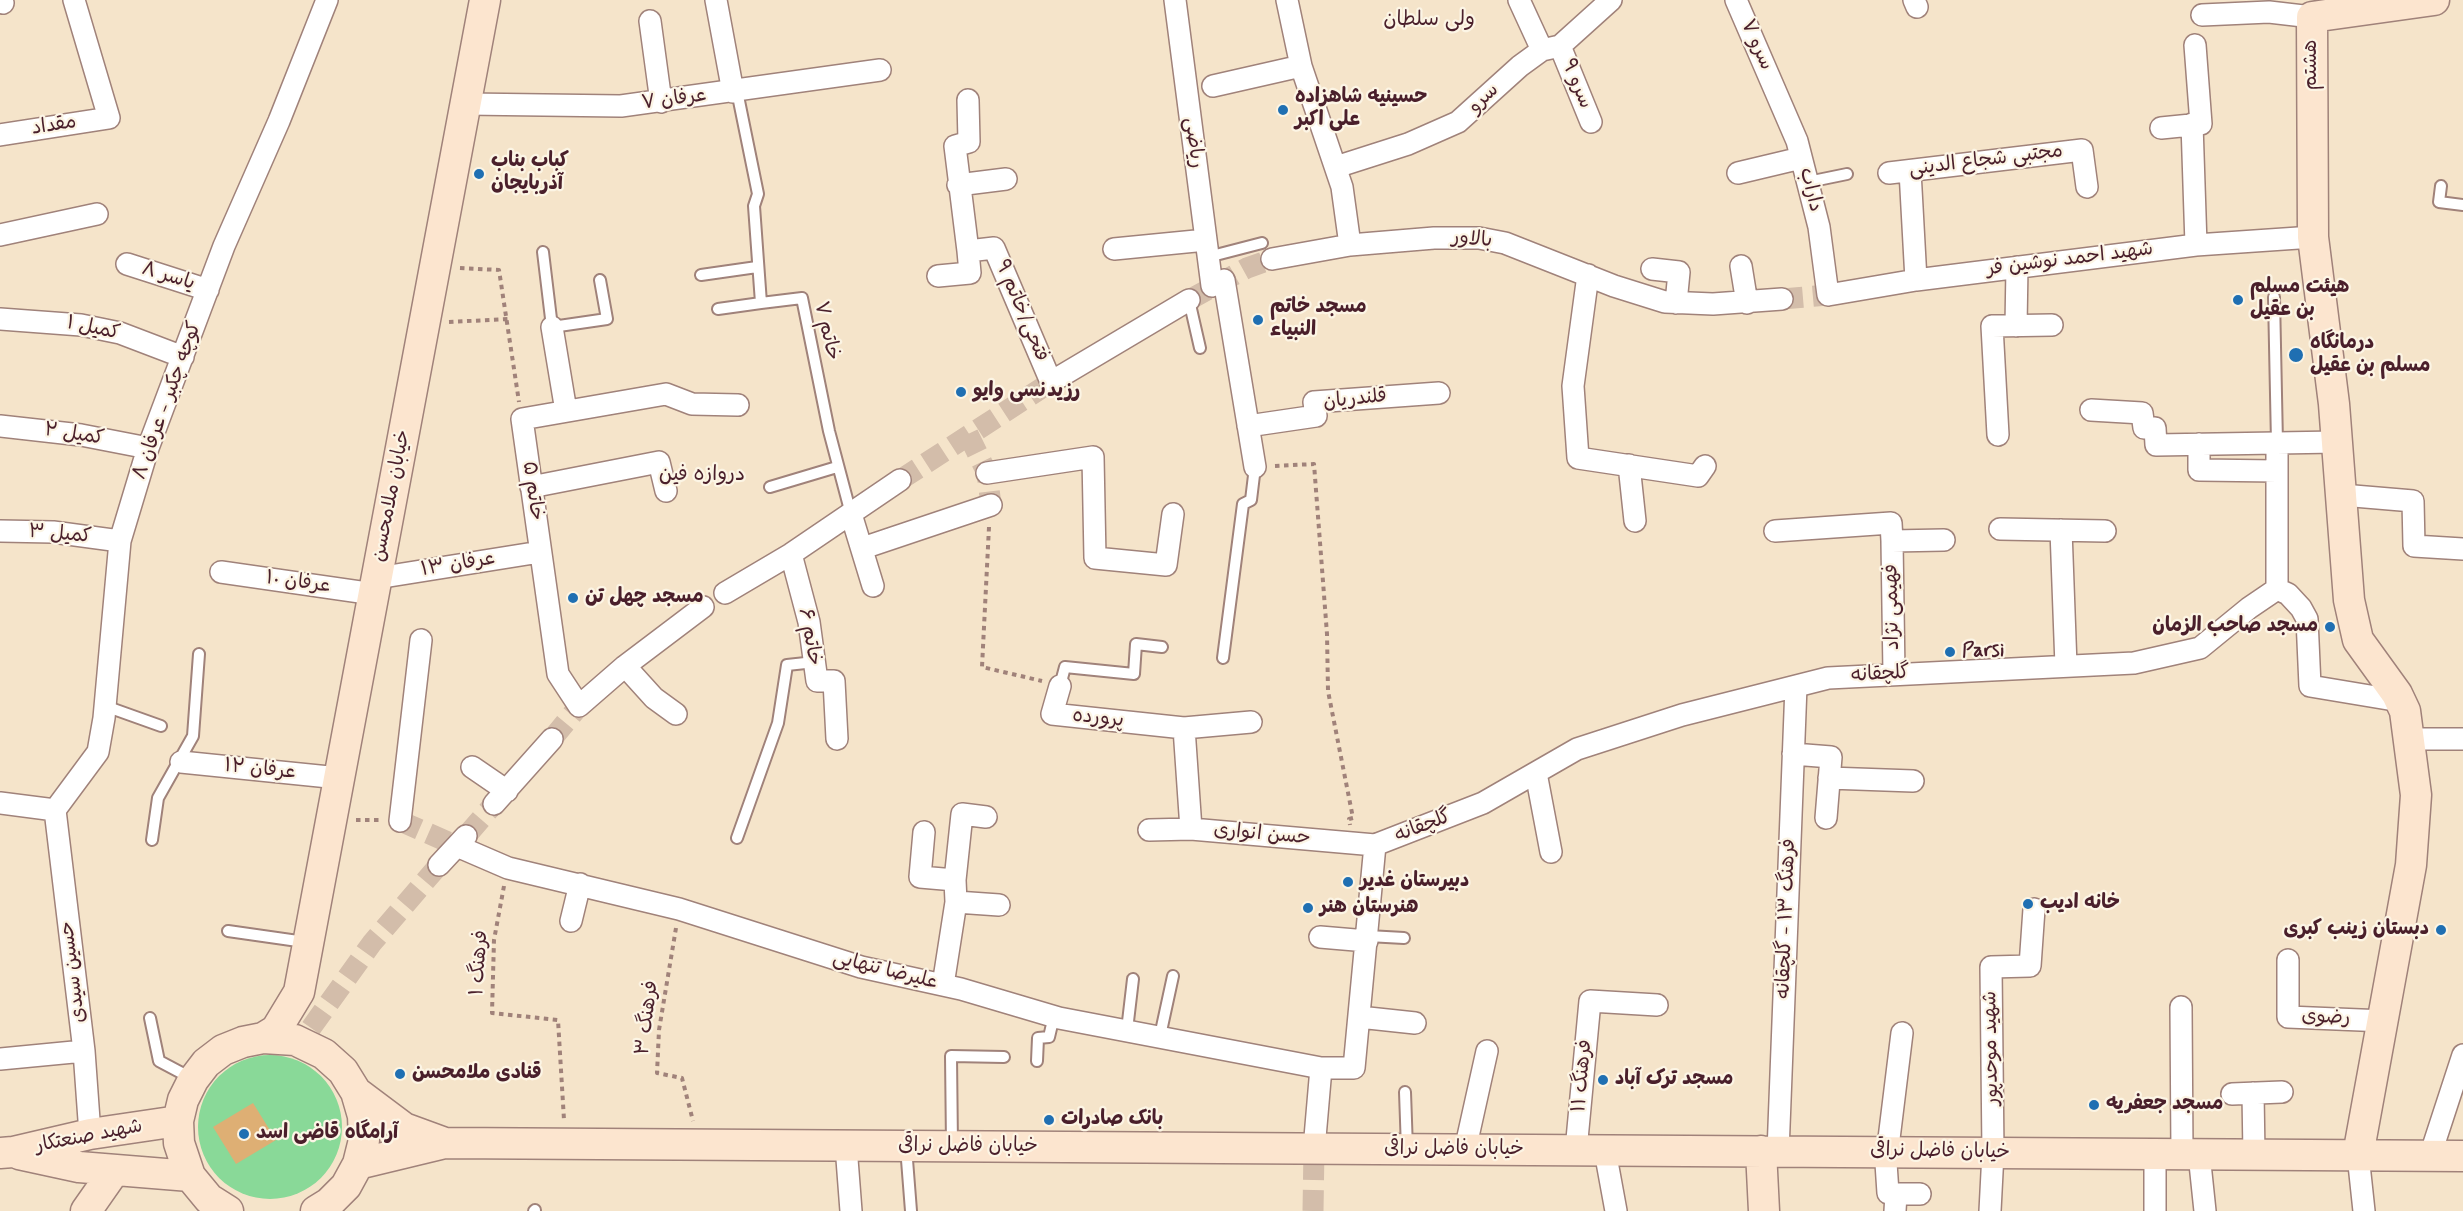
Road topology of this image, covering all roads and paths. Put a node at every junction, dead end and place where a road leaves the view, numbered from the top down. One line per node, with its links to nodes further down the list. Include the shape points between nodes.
1 (74, 0): 28 (street, مقداد, via 109,118)
2 (327, 0): 62 (street, کوچه چکبر - عرفان ۸)
3 (485, 0): 24 (main road, خیابان ملامحسن)
4 (716, 0): 21 (street)
5 (1174, 0): 47 (street, ریاضی)
6 (1287, 0): 17 (street)
7 (1519, 0): 16 (street, سرو ۹)
8 (1611, 0): 16 (street, سرو)
9 (1736, 0): 20 (street, سرو ۷)
10 (2434, 0): 13 (main road, هشتم)
11 (2269, 6): 12 (street); 13 (street)
12 (2202, 15)
13 (2312, 18): 43 (main road, هشتم)
14 (650, 21): 23 (street)
15 (2195, 45): 26 (street, via 2201,124)
16 (1551, 48): 25 (street, سرو ۹); 30 (street, سرو, via 1520,66 1458,122 1408,144)
17 (1301, 66): 19 (street); 30 (street)
18 (880, 70): 21 (street, عرفان ۷)
19 (1213, 86)
20 (1776, 89): 29 (street, داراب)
21 (735, 92): 23 (street, عرفان ۷); 54 (lane, via 758,194 754,206)
22 (968, 100): 37 (street, via 969,142 955,146)
23 (661, 102): 24 (street, عرفان ۷, via 582,108)
24 (466, 104): 52 (main road, خیابان ملامحسن)
25 (1591, 122)
26 (2192, 124): 27 (street); 45 (street)
27 (2162, 128)
28 (0, 135)
29 (1801, 158): 32 (street); 36 (street, داراب)
30 (1336, 167): 44 (street, via 1347,208)
31 (1910, 171): 33 (street, مجتبی شجاع الدینی); 39 (street, مجتبی شجاع الدینی, via 2082,150); 61 (street)
32 (1738, 173)
33 (1889, 173)
34 (1847, 174): 36 (lane)
35 (1006, 179): 37 (street)
36 (1808, 182): 63 (street, داراب)
37 (958, 185): 48 (street)
38 (2441, 186): 40 (lane, via 2439,202)
39 (2087, 188)
40 (2463, 205)
41 (97, 214): 42 (street)
42 (0, 235)
43 (2313, 237): 45 (street, شهید احمد نوشین فر); 87 (main road, هشتم)
44 (1350, 245): 49 (street, بالاور); 58 (street, بالاور, via 1479,238 1504,243)
45 (2196, 245): 55 (street, شهید احمد نوشین فر)
46 (1114, 249): 47 (street)
47 (1207, 249): 49 (lane); 85 (street, ریاضی, via 1218,283)
48 (968, 251): 59 (street, فتحی/خاتم ۹, via 970,273); 65 (street, فتحی/خاتم ۹, via 994,248 1051,382)
49 (1267, 251)
50 (543, 252): 76 (lane)
51 (127, 264): 62 (street, یاسر ۸)
52 (435, 266): 72 (path, via 499,270); 73 (main road, خیابان ملامحسن)
53 (1741, 266): 69 (street)
54 (757, 267): 57 (lane); 67 (lane)
55 (2017, 267): 61 (street, شهید احمد نوشین فر); 74 (street)
56 (1652, 269): 68 (street, via 1679,272)
57 (701, 274)
58 (1588, 275): 68 (street, بالاور, via 1639,295); 91 (street, via 1573,386 1578,458)
59 (938, 276)
60 (600, 280): 76 (lane, via 607,319)
61 (1916, 280): 63 (street, شهید احمد نوشین فر)
62 (208, 290): 78 (street, کوچه چکبر - عرفان ۸)
63 (1828, 295)
64 (2274, 297): 88 (lane)
65 (1189, 300): 77 (lane)
66 (1782, 300): 69 (street, بالاور)
67 (761, 303): 70 (lane); 93 (lane, خاتم ۷, via 802,298)
68 (1676, 303): 69 (street, بالاور)
69 (1747, 303)
70 (718, 309)
71 (0, 319): 78 (street, کمیل ۱, via 81,325 120,333)
72 (509, 319): 73 (path); 83 (path)
73 (425, 322): 119 (main road, خیابان ملامحسن)
74 (2016, 326): 75 (street); 86 (street, via 1992,326)
75 (2052, 326)
76 (552, 327): 82 (street)
77 (1200, 348)
78 (183, 357): 90 (street, کوچه چکبر - عرفان ۸)
79 (1439, 393): 85 (street, قلندریان, via 1314,402 1316,416)
80 (738, 405): 82 (street, via 692,404 666,394)
81 (2091, 410): 89 (street, via 2142,413 2144,428 2155,429 2156,445)
82 (566, 411): 83 (street)
83 (522, 419): 98 (street, خاتم ۵)
84 (0, 426): 90 (street, کمیل ۲, via 81,435)
85 (1248, 426): 94 (street, ریاضی)
86 (1998, 435)
87 (2337, 442): 88 (street); 101 (main road, هشتم)
88 (2277, 443): 89 (street); 95 (street)
89 (2199, 444): 95 (street, via 2199,470)
90 (148, 448): 112 (street, کوچه چکبر - عرفان ۸)
91 (1629, 465): 92 (street, via 1698,476); 105 (street)
92 (1705, 466)
93 (837, 467): 99 (lane); 103 (lane, خاتم ۷)
94 (1255, 467): 127 (lane, via 1251,500 1243,504); 162 (path, via 1314,464 1328,690 1353,818 1349,819)
95 (2277, 471): 121 (street)
96 (987, 474): 104 (street, via 1093,457 1095,558 1166,565)
97 (900, 480): 103 (street)
98 (531, 487): 100 (street, via 659,462); 116 (street, خاتم ۵)
99 (770, 487)
100 (666, 491)
101 (2342, 495): 115 (street, via 2413,501 2414,546); 134 (main road, هشتم, via 2352,620 2358,640)
102 (991, 505): 114 (street); 132 (path, پرورده, via 982,667)
103 (851, 514): 114 (street); 117 (street)
104 (1173, 514)
105 (1635, 520)
106 (2000, 529): 107 (street)
107 (2061, 530): 110 (street); 130 (street)
108 (0, 531): 112 (street, کمیل ۳, via 53,532)
109 (1775, 531): 113 (street, via 1891,523)
110 (2104, 531)
111 (1944, 540): 113 (street)
112 (120, 541): 135 (street, کوچه چکبر - عرفان ۸)
113 (1892, 541): 131 (street, فهیمی نژاد)
114 (863, 548): 120 (street)
115 (2463, 549)
116 (540, 552): 119 (street, عرفان ۱۳); 129 (street, خاتم ۵, via 558,674 579,706)
117 (791, 554): 122 (street); 128 (street, خاتم ۶)
118 (221, 572): 119 (street, عرفان ۱۰)
119 (375, 586): 148 (main road, خیابان ملامحسن)
120 (873, 586)
121 (2277, 590): 130 (street, گلچقانه, via 2200,648 2134,663); 134 (street, via 2288,594 2307,619 2310,686)
122 (725, 593)
123 (703, 607): 129 (street)
124 (421, 640): 156 (street)
125 (1162, 647): 132 (lane, via 1137,644 1134,675 1065,667)
126 (199, 654): 145 (lane, via 193,736)
127 (1222, 658)
128 (815, 662): 141 (street, خاتم ۶, via 817,681 834,681); 160 (lane, via 787,665 778,723)
129 (625, 666): 136 (street, via 654,698)
130 (2066, 666): 131 (street, گلچقانه)
131 (1894, 674): 133 (street, گلچقانه, via 1828,678)
132 (1060, 686): 139 (street, پرورده, via 1052,714)
133 (1796, 686): 144 (street, فرهنگ ۱۳ - گلچقانه); 147 (street, گلچقانه, via 1682,715 1577,749)
134 (2400, 701): 142 (main road, هشتم)
135 (105, 706): 138 (lane); 152 (street, کوچه چکبر - عرفان ۸, via 98,752)
136 (676, 714)
137 (1251, 722): 139 (street, پرورده)
138 (161, 726)
139 (1184, 728): 157 (street)
140 (552, 739): 146 (street, via 501,798)
141 (837, 739)
142 (2410, 739): 143 (street); 189 (main road, هشتم, via 2416,819)
143 (2463, 739)
144 (1793, 754): 149 (street, via 1831,757); 223 (street, فرهنگ ۱۳ - گلچقانه)
145 (181, 762): 148 (street, عرفان ۱۲); 161 (lane, via 158,798)
146 (472, 767)
147 (1536, 773): 163 (street, گلچقانه, via 1484,803); 164 (street)
148 (339, 778): 155 (main road, خیابان ملامحسن)
149 (1829, 778): 150 (street); 154 (street)
150 (1913, 781)
151 (0, 802): 152 (street)
152 (55, 810): 195 (street, حسین سیدی)
153 (986, 817): 167 (street, via 962,814)
154 (1826, 818)
155 (332, 819): 156 (path); 178 (main road, خیابان ملامحسن)
156 (400, 821)
157 (1191, 829): 158 (street, حسن انواری); 162 (street, حسن انواری)
158 (1149, 830)
159 (924, 832): 167 (street, via 920,877)
160 (737, 838)
161 (152, 840)
162 (1351, 843): 163 (street, حسن انواری)
163 (1375, 845): 176 (street)
164 (1551, 852)
165 (439, 865): 166 (street, علیرضا تنهایی, via 462,841)
166 (508, 868): 168 (street, علیرضا تنهایی); 212 (path, فرهنگ ۱, via 494,940 492,1013 558,1020)
167 (954, 880): 169 (street)
168 (580, 884): 171 (street, علیرضا تنهایی); 173 (street)
169 (956, 902): 170 (street); 182 (street)
170 (999, 905)
171 (679, 909): 182 (street, علیرضا تنهایی, via 861,967); 213 (path, فرهنگ ۳, via 659,1030 657,1073 682,1078)
172 (2034, 909): 225 (street, شهید موحدپور, via 2030,966 1991,967)
173 (571, 921)
174 (228, 931): 178 (lane)
175 (1320, 937): 176 (street)
176 (1367, 938): 177 (lane); 187 (street)
177 (1404, 938)
178 (309, 942): 183 (main road, خیابان ملامحسن)
179 (2288, 960): 189 (street, رضوی, via 2288,1017)
180 (1173, 976): 193 (lane)
181 (1133, 979): 191 (lane)
182 (943, 985): 186 (street, علیرضا تنهایی)
183 (299, 992): 194 (main road, via 276,1030); 197 (main road, via 310,1028)
184 (1657, 1005): 220 (street, فرهنگ ۱۱, via 1590,1001)
185 (2181, 1007): 226 (street)
186 (1054, 1016): 191 (street, علیرضا تنهایی); 201 (lane, via 1049,1037 1038,1038)
187 (1359, 1017): 190 (street); 202 (street, علیرضا تنهایی, via 1354,1068)
188 (150, 1018): 203 (lane, via 159,1061)
189 (2385, 1021): 228 (main road, هشتم)
190 (1415, 1023)
191 (1126, 1030): 193 (street, علیرضا تنهایی)
192 (1902, 1033): 222 (street)
193 (1160, 1036): 202 (street, علیرضا تنهایی)
194 (263, 1038): 197 (main road, via 295,1040); 203 (main road, via 223,1050)
195 (84, 1051): 200 (street); 210 (street, حسین سیدی)
196 (1487, 1051): 219 (street)
197 (324, 1054): 204 (main road, via 343,1071)
198 (2463, 1055): 229 (street)
199 (1004, 1057): 216 (lane, via 951,1056)
200 (0, 1059)
201 (1038, 1061)
202 (1321, 1068): 217 (street)
203 (193, 1080): 209 (main road)
204 (356, 1092): 211 (main road, via 404,1128); 231 (main road, via 364,1124)
205 (1405, 1092): 218 (lane)
206 (2282, 1092): 207 (street)
207 (2253, 1093): 208 (street); 227 (street)
208 (2232, 1094)
209 (178, 1121): 210 (main road, شهید صنعتکار); 233 (main road, via 179,1143)
210 (90, 1134): 224 (main road, شهید صنعتکار)
211 (446, 1143): 212 (main road, خیابان فاضل نراقی); 231 (main road)
212 (566, 1144): 213 (main road, خیابان فاضل نراقی)
213 (699, 1145): 214 (main road, خیابان فاضل نراقی)
214 (846, 1146): 215 (main road, خیابان فاضل نراقی); 239 (street)
215 (906, 1146): 216 (main road, خیابان فاضل نراقی); 240 (lane)
216 (952, 1146): 217 (main road, خیابان فاضل نراقی)
217 (1314, 1149): 218 (main road, خیابان فاضل نراقی)
218 (1407, 1150): 219 (main road, خیابان فاضل نراقی)
219 (1465, 1150): 220 (main road, خیابان فاضل نراقی)
220 (1575, 1150): 221 (main road, خیابان فاضل نراقی)
221 (1605, 1151): 223 (main road, خیابان فاضل نراقی); 241 (street)
222 (1888, 1151): 223 (main road, خیابان فاضل نراقی); 225 (main road, خیابان فاضل نراقی); 235 (street, via 1888,1193)
223 (1769, 1152): 242 (main road)
224 (6, 1153): 232 (main road)
225 (1993, 1153): 226 (main road, خیابان فاضل نراقی); 243 (street)
226 (2179, 1154): 227 (main road, خیابان فاضل نراقی); 244 (street); 245 (street)
227 (2254, 1155): 228 (main road, خیابان فاضل نراقی)
228 (2358, 1155): 229 (main road, خیابان فاضل نراقی); 246 (street)
229 (2430, 1156): 230 (main road, خیابان فاضل نراقی)
230 (2463, 1156)
231 (358, 1164): 238 (main road, via 346,1186)
232 (114, 1171): 233 (main road); 237 (main road)
233 (190, 1176): 236 (main road)
234 (1920, 1194): 235 (street)
235 (1896, 1202)
236 (215, 1207)
237 (86, 1211)
238 (316, 1211)
239 (851, 1211)
240 (911, 1211)
241 (1616, 1211)
242 (1764, 1211)
243 (1990, 1211)
244 (2155, 1211)
245 (2205, 1211)
246 (2364, 1211)

